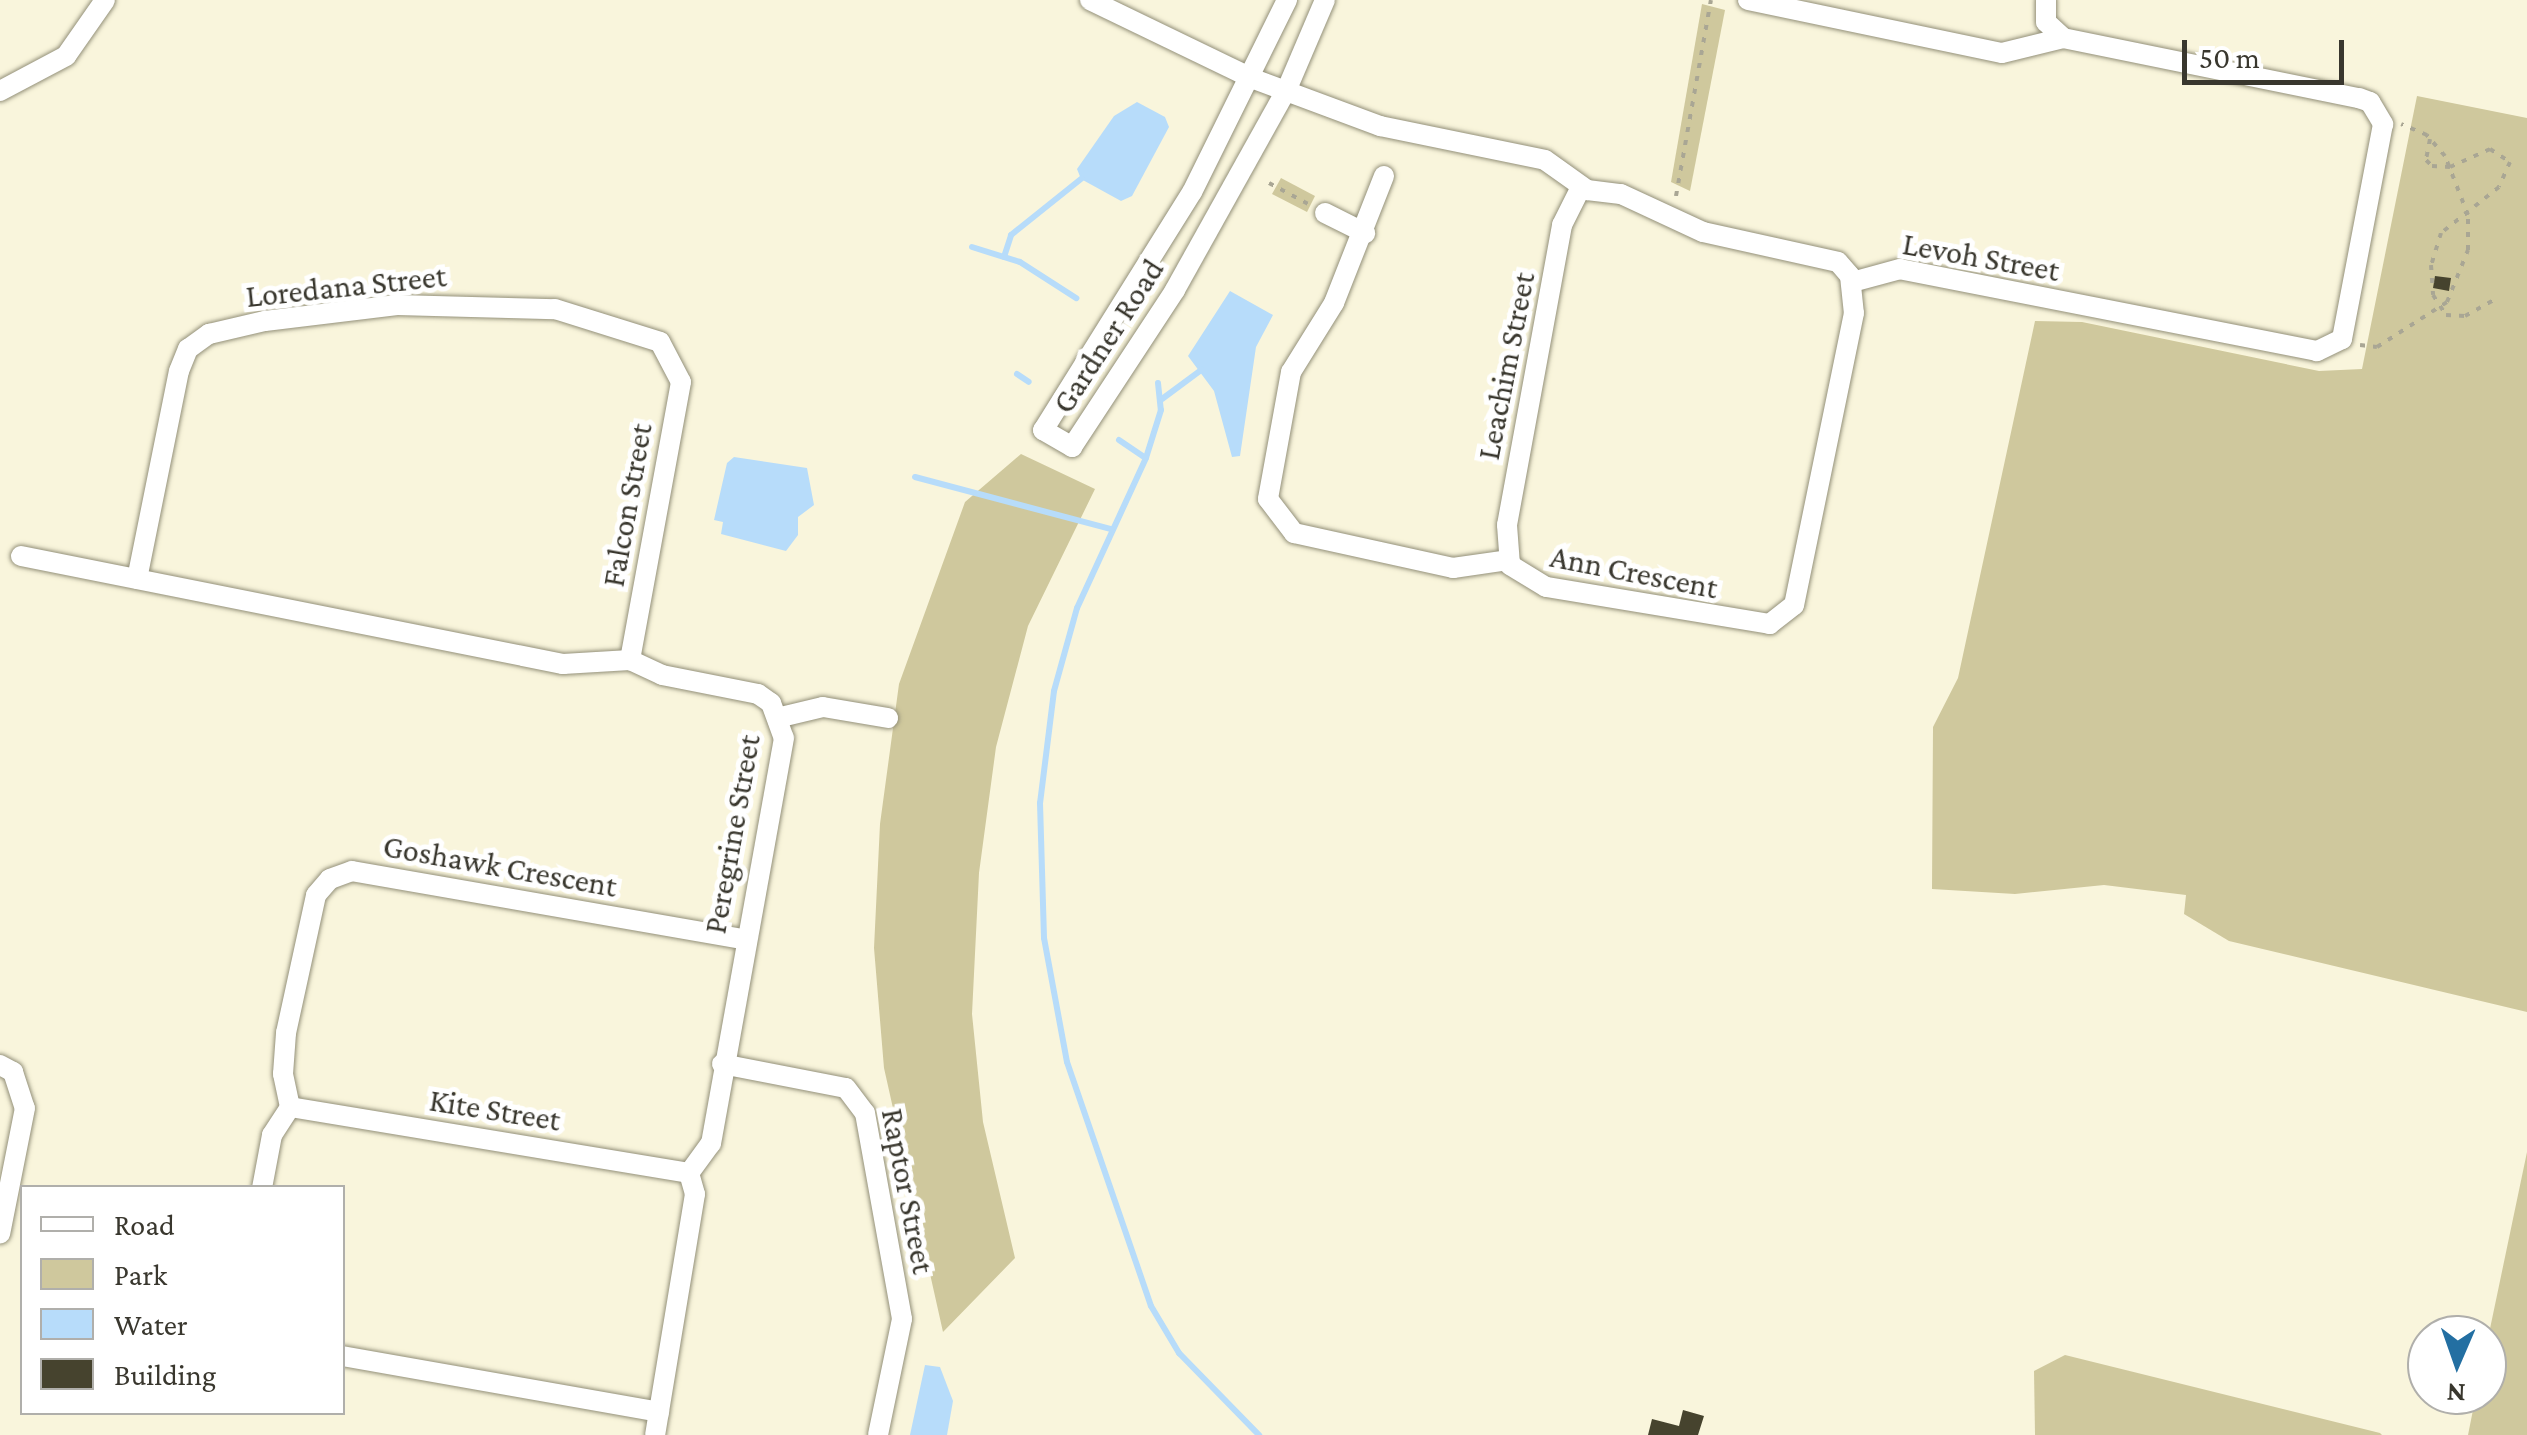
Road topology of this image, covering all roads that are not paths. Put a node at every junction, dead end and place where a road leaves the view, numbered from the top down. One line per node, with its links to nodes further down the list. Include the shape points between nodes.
1 (105, 0): 10 (street, via 66,56)
2 (1287, 0): 8 (street, Gardner Road)
3 (1325, 0): 9 (street, Gardner Road)
4 (1748, 0): 7 (street, via 2002,53)
5 (2046, 0): 7 (street, via 2046,22)
6 (1104, 3): 8 (street)
7 (2063, 38): 15 (street, Levoh Street, via 2370,102 2383,124 2342,339 2304,350 1900,269)
8 (1251, 78): 9 (street); 9 (street, Gardner Road, via 1192,192 1044,430 1072,448 1175,290)
9 (1287, 88): 12 (street, via 1380,126 1544,160)
10 (0, 91)
11 (1384, 176): 14 (street, Ann Crescent)
12 (1581, 187): 15 (street, via 1621,194 1703,232 1826,254); 18 (street, Leachim Street, via 1562,225 1507,525)
13 (1326, 213): 14 (street)
14 (1366, 232): 18 (street, Ann Crescent, via 1334,303 1291,372 1268,485 1273,512 1294,533 1453,568)
15 (1852, 282): 18 (street, Ann Crescent, via 1854,313 1794,605 1785,617 1740,623 1546,588 1518,576)
16 (675, 362): 19 (street, Loredana Street, via 660,342 634,331 567,311 494,302 397,305 209,334 188,349 179,371); 20 (street, Falcon Street, via 680,382)
17 (22, 556): 19 (street, Peregrine Street)
18 (1509, 560)
19 (137, 578): 20 (street, Peregrine Street, via 563,664)
20 (630, 660): 21 (street, Peregrine Street, via 662,676 758,694)
21 (781, 717): 22 (street, via 823,707); 23 (street, Peregrine Street, via 784,738)
22 (888, 718)
23 (743, 939): 24 (street, Peregrine Street); 26 (street, Goshawk Crescent, via 352,872 330,878 316,895 286,1033)
24 (722, 1064): 27 (street, Peregrine Street, via 711,1142); 33 (street, Raptor Street, via 846,1088 865,1112 902,1319)
25 (0, 1065): 29 (street, via 13,1072 25,1108)
26 (290, 1107): 27 (street, Kite Street); 28 (street, Goshawk Crescent, via 272,1136)
27 (689, 1173): 31 (street, via 695,1194)
28 (263, 1185)
29 (0, 1234)
30 (345, 1357): 31 (street)
31 (659, 1412): 32 (street)
32 (655, 1435)
33 (878, 1435)

